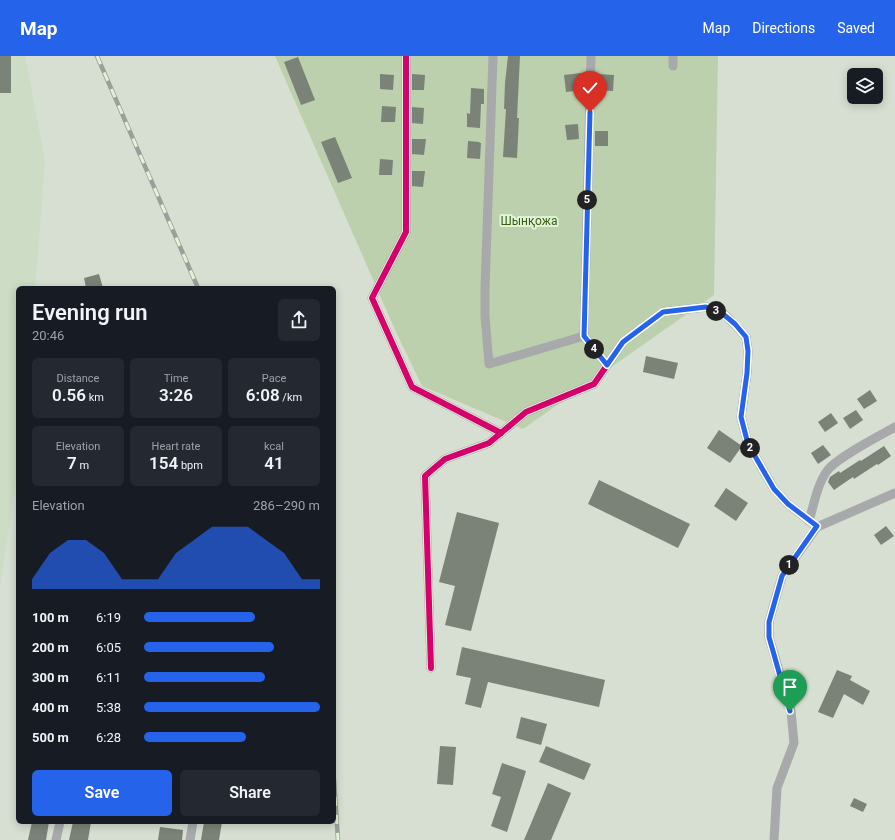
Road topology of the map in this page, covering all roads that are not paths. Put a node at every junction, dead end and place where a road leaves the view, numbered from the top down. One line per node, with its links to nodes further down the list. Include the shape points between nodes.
1 (406, 56): 9 (street, via 406,232 372,298 412,387)
2 (493, 56): 6 (street, via 485,302 489,364)
3 (591, 56): 6 (street)
4 (673, 56): 5 (street)
5 (673, 66)
6 (584, 336): 7 (street)
7 (607, 365): 9 (street, via 594,384 526,412); 11 (street, via 623,342 663,312 706,307 723,314 746,337 747,373 741,417 748,444 774,489)
8 (895, 427): 11 (street, via 838,461 828,470 821,480)
9 (501, 433): 13 (street, via 489,443 445,459 425,476)
10 (895, 493): 12 (street)
11 (809, 521): 12 (street)
12 (817, 526): 18 (street, via 782,576 769,622 769,637 790,711 794,743 777,788)
13 (431, 668)
14 (60, 824): 16 (street)
15 (193, 824): 17 (street)
16 (56, 840)
17 (190, 840)
18 (774, 840)

